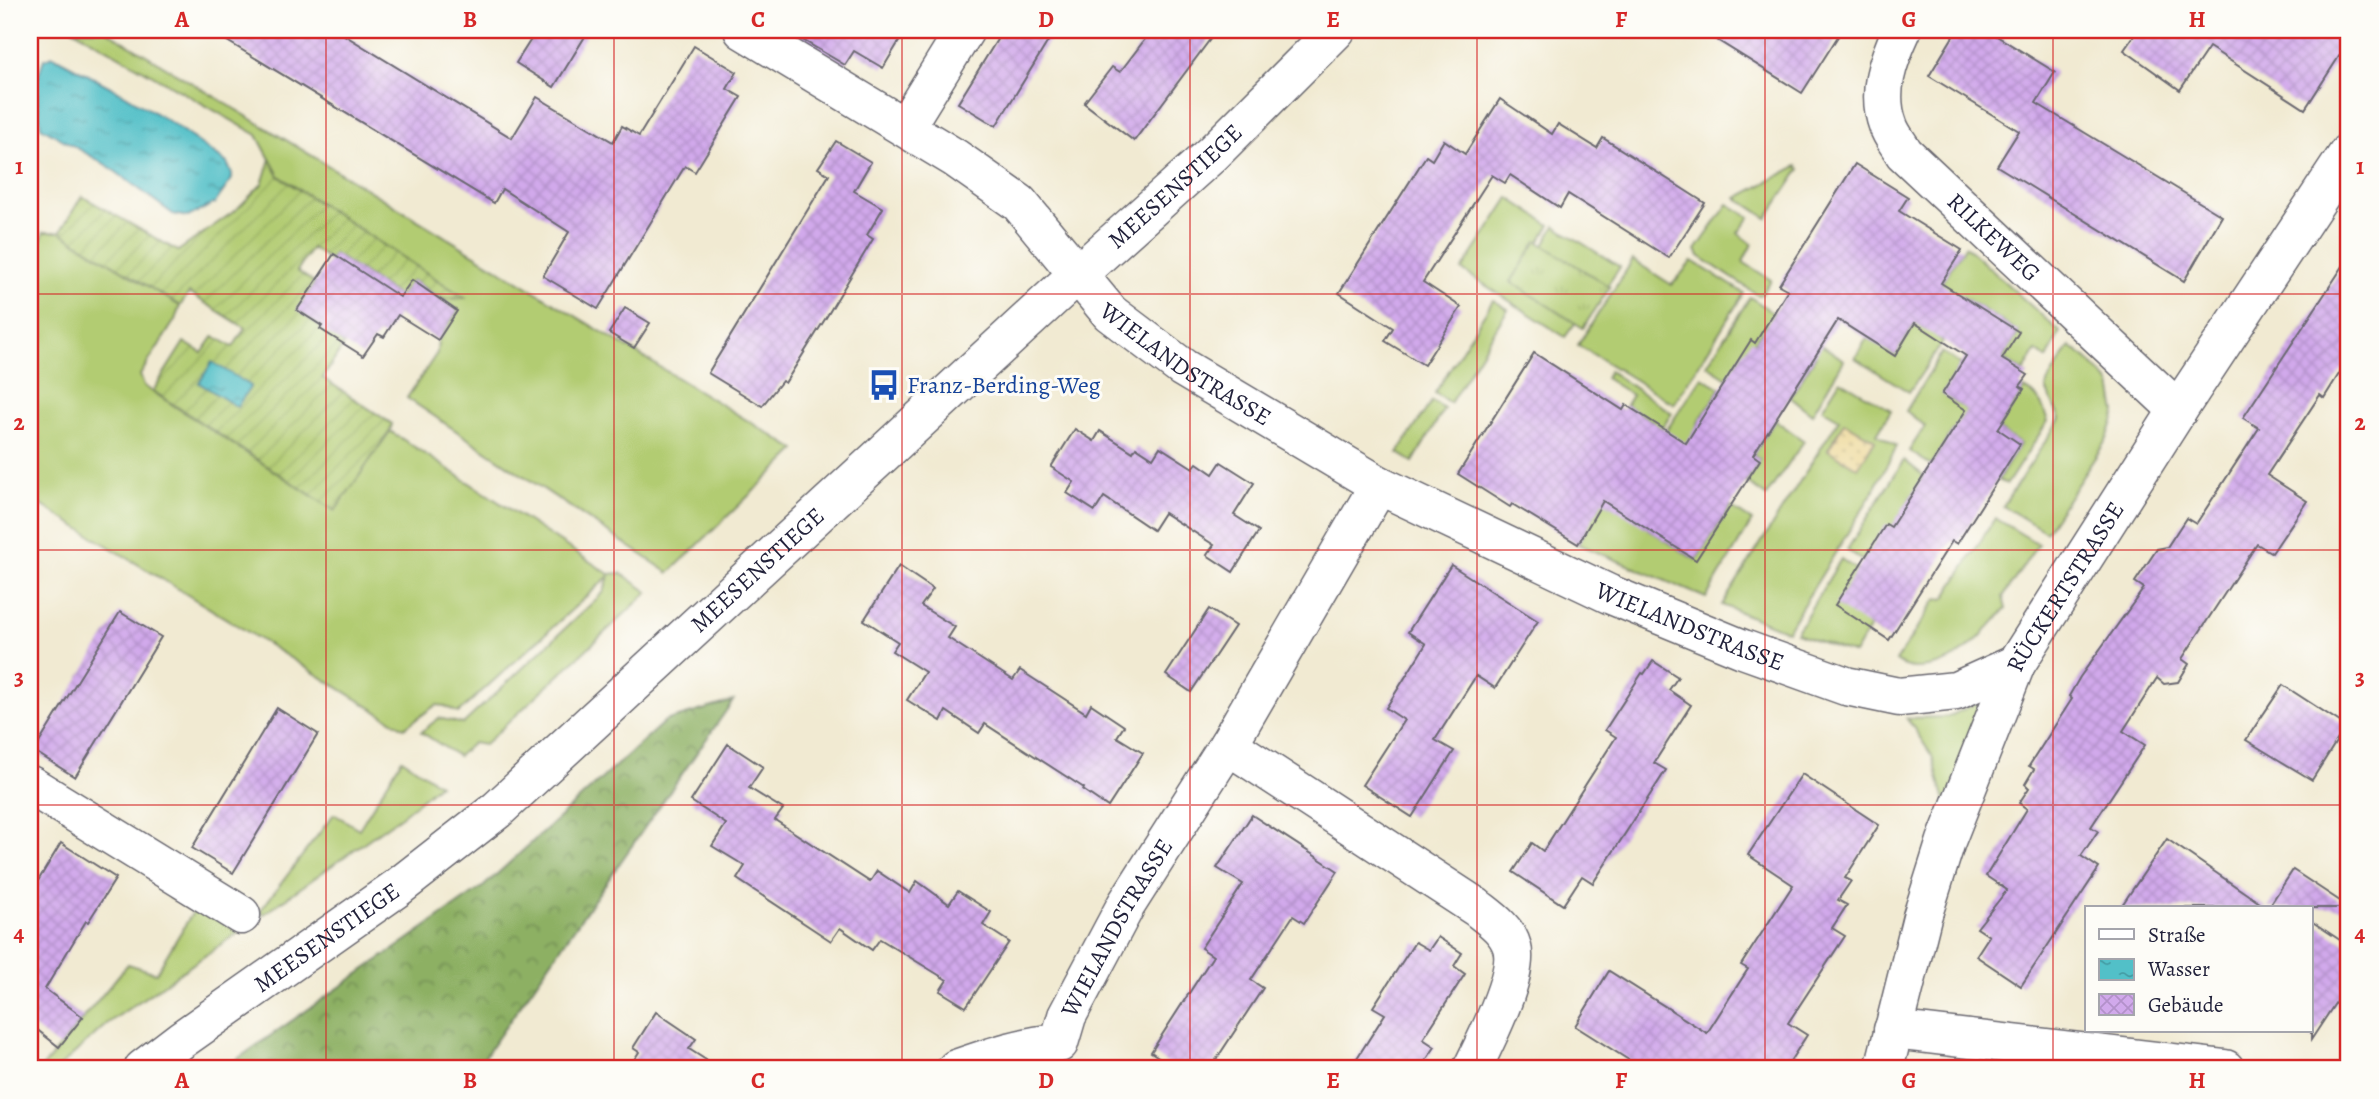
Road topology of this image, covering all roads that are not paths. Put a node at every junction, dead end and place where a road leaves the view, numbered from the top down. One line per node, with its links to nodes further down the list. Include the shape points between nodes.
1 (744, 30): 5 (street)
2 (965, 30): 5 (street)
3 (1336, 30): 7 (street, MEESENSTIEGE, via 1213,153)
4 (1902, 30): 8 (street, RILKEWEG, via 1882,87 1888,125 1904,153)
5 (905, 127): 7 (street, via 1019,203)
6 (2349, 152): 8 (street, RÜCKERTSTRASSE)
7 (1078, 274): 9 (street, WIELANDSTRASSE, via 1110,313 1183,368); 16 (street, MEESENSTIEGE, via 497,810 397,888)
8 (2178, 410): 10 (street, RÜCKERTSTRASSE)
9 (1379, 485): 10 (street, WIELANDSTRASSE, via 1609,594 1846,686 1899,697 1956,691); 11 (street, WIELANDSTRASSE)
10 (2016, 664): 14 (street, RÜCKERTSTRASSE, via 1946,841)
11 (1228, 745): 15 (street, WIELANDSTRASSE, via 1126,905 1072,1007); 18 (street, via 1476,907 1504,930 1513,948 1512,972)
12 (30, 785): 13 (street)
13 (241, 915)
14 (1893, 1030): 19 (street, RÜCKERTSTRASSE); 20 (street)
15 (1068, 1056): 17 (street, WIELANDSTRASSE, via 1032,1045)
16 (143, 1069)
17 (956, 1069)
18 (1472, 1069)
19 (1884, 1069)
20 (2225, 1069)

